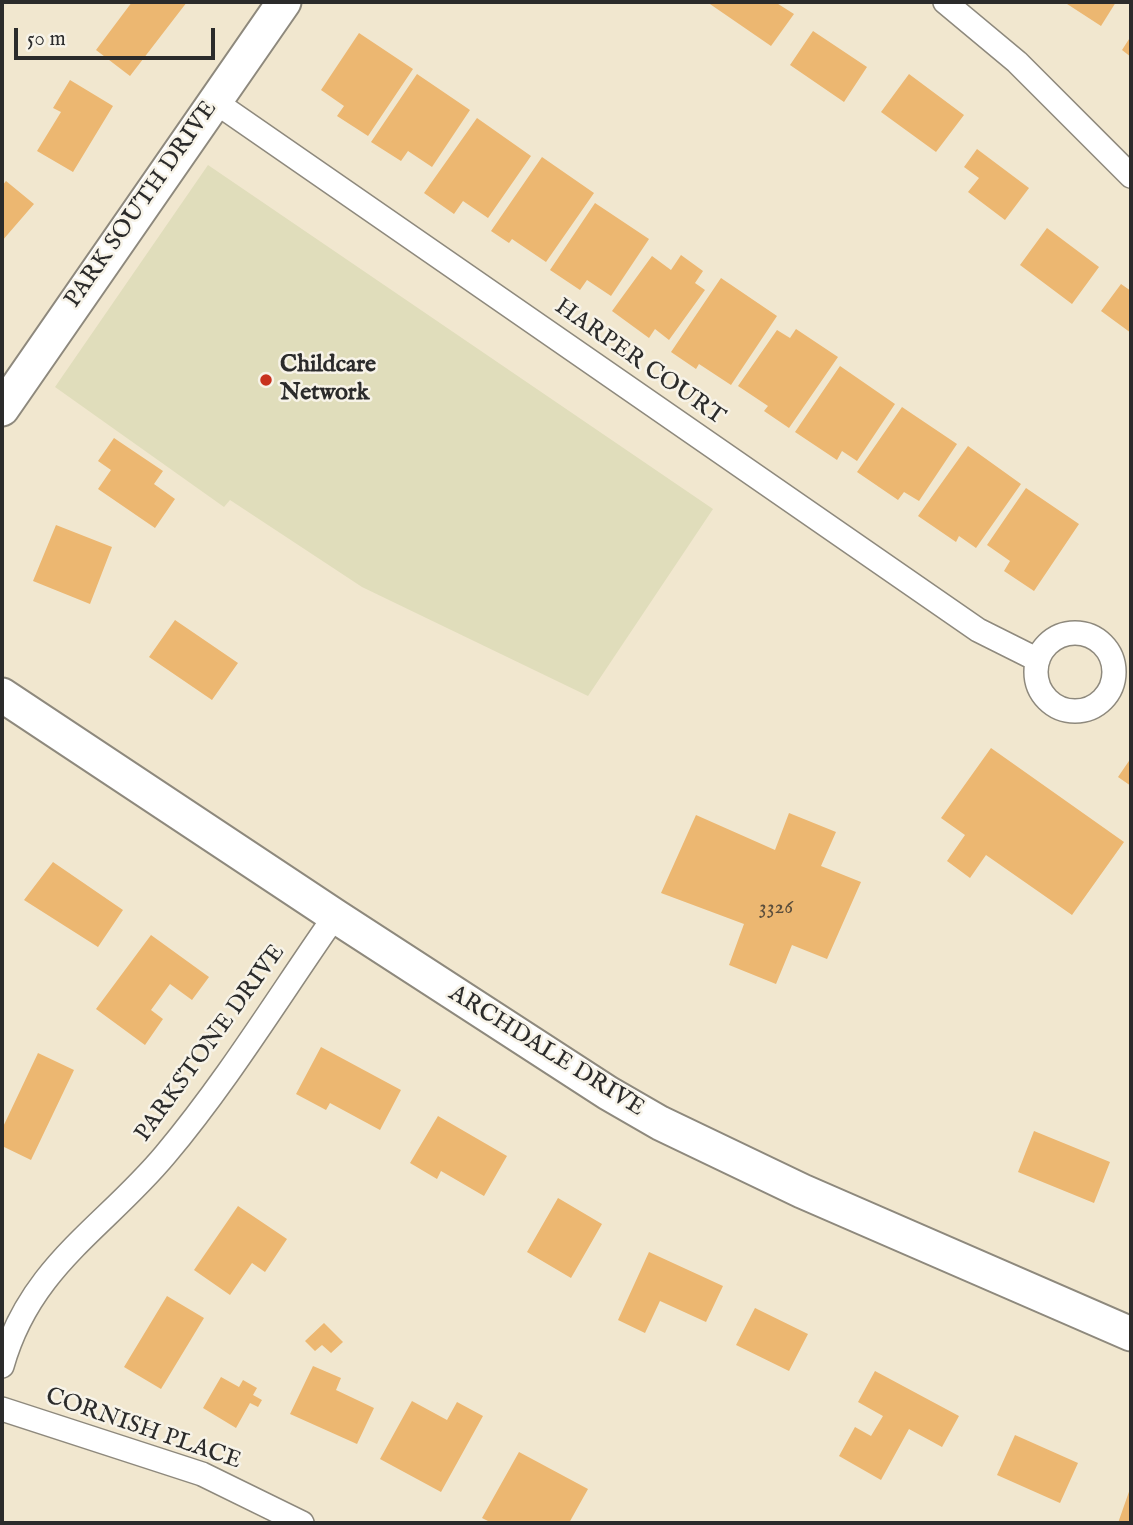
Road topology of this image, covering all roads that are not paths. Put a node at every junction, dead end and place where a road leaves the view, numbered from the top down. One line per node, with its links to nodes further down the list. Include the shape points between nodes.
1 (284, 2): 3 (street, PARK SOUTH DRIVE)
2 (945, 2): 4 (street, via 1017,62)
3 (215, 101): 5 (street, PARK SOUTH DRIVE); 6 (street, HARPER COURT, via 978,630)
4 (1131, 176)
5 (2, 409)
6 (1038, 660)
7 (2, 695): 8 (street, ARCHDALE DRIVE)
8 (335, 916): 9 (street, ARCHDALE DRIVE, via 660,1123 802,1191); 10 (street, PARKSTONE DRIVE, via 164,1156 57,1262 29,1303)
9 (1131, 1334)
10 (2, 1366)
11 (2, 1409): 12 (street, CORNISH PLACE, via 202,1474)
12 (302, 1523)

